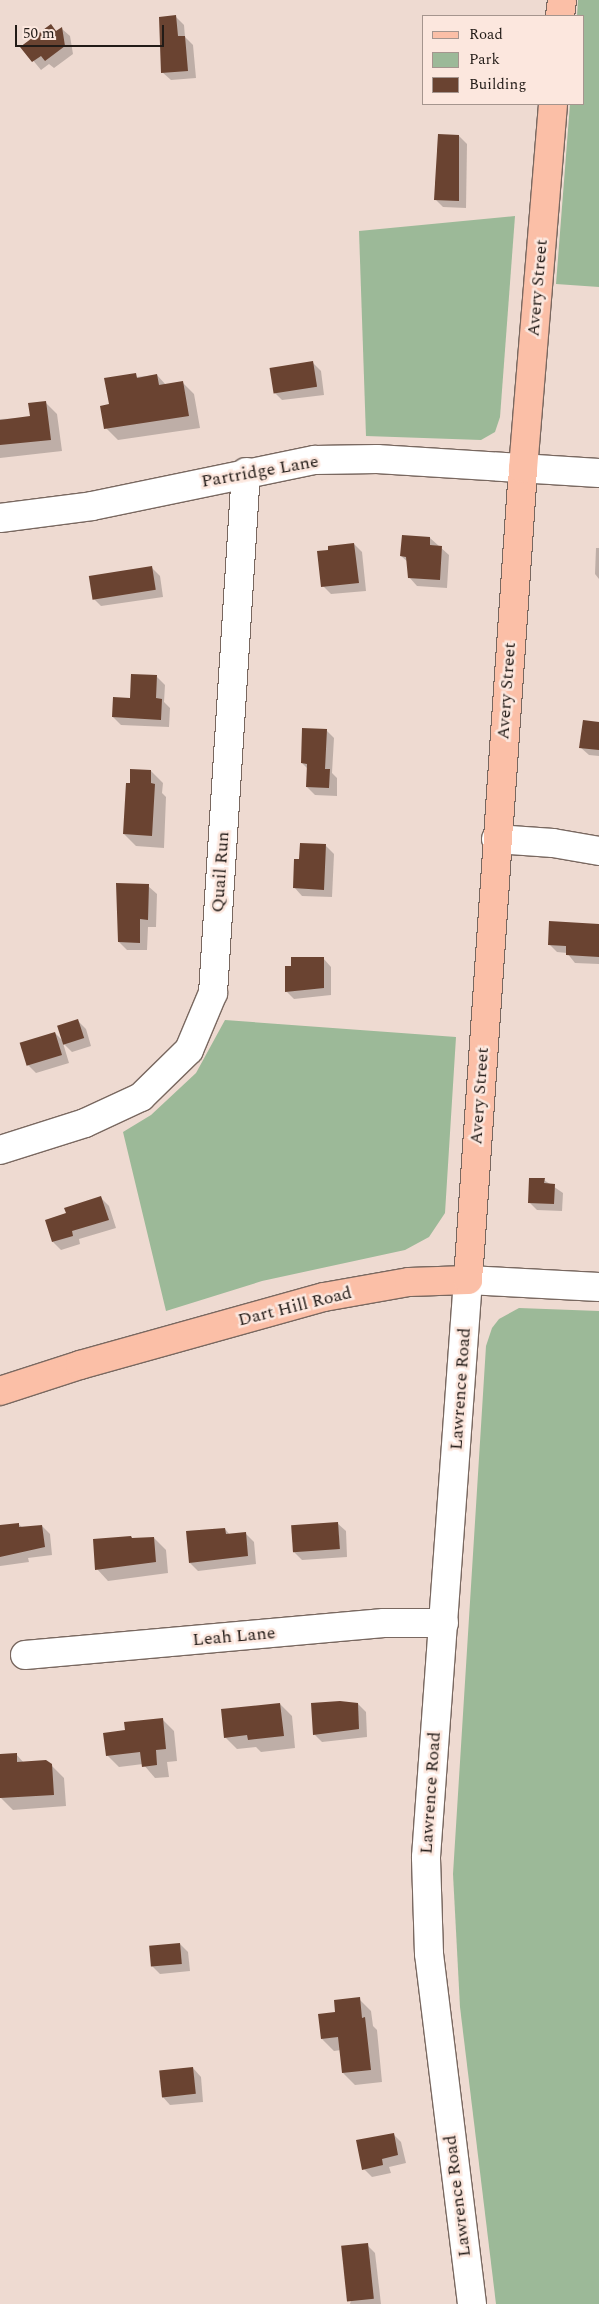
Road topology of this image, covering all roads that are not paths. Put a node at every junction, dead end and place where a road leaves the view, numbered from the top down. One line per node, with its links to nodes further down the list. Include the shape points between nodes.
1 (562, 0): 2 (main road)
2 (560, 15)
3 (553, 105): 4 (main road, Avery Street)
4 (523, 469): 5 (street, Partridge Lane, via 315,460); 6 (street, Partridge Lane); 8 (main road, Avery Street)
5 (246, 472): 7 (street, Partridge Lane, via 92,506); 10 (street, Quail Run, via 213,993 189,1050 142,1097 85,1123)
6 (599, 473)
7 (0, 518)
8 (496, 839): 9 (street, via 553,843); 11 (main road, Avery Street)
9 (599, 851)
10 (0, 1150)
11 (468, 1280): 12 (street, Dart Hill Road); 13 (main road, Dart Hill Road, via 409,1282 324,1297 80,1365); 14 (street, Lawrence Road)
12 (599, 1287)
13 (0, 1391)
14 (444, 1623): 15 (street, Leah Lane, via 384,1623); 16 (street, Lawrence Road, via 426,1857 429,1954)
15 (25, 1655)
16 (472, 2304)

